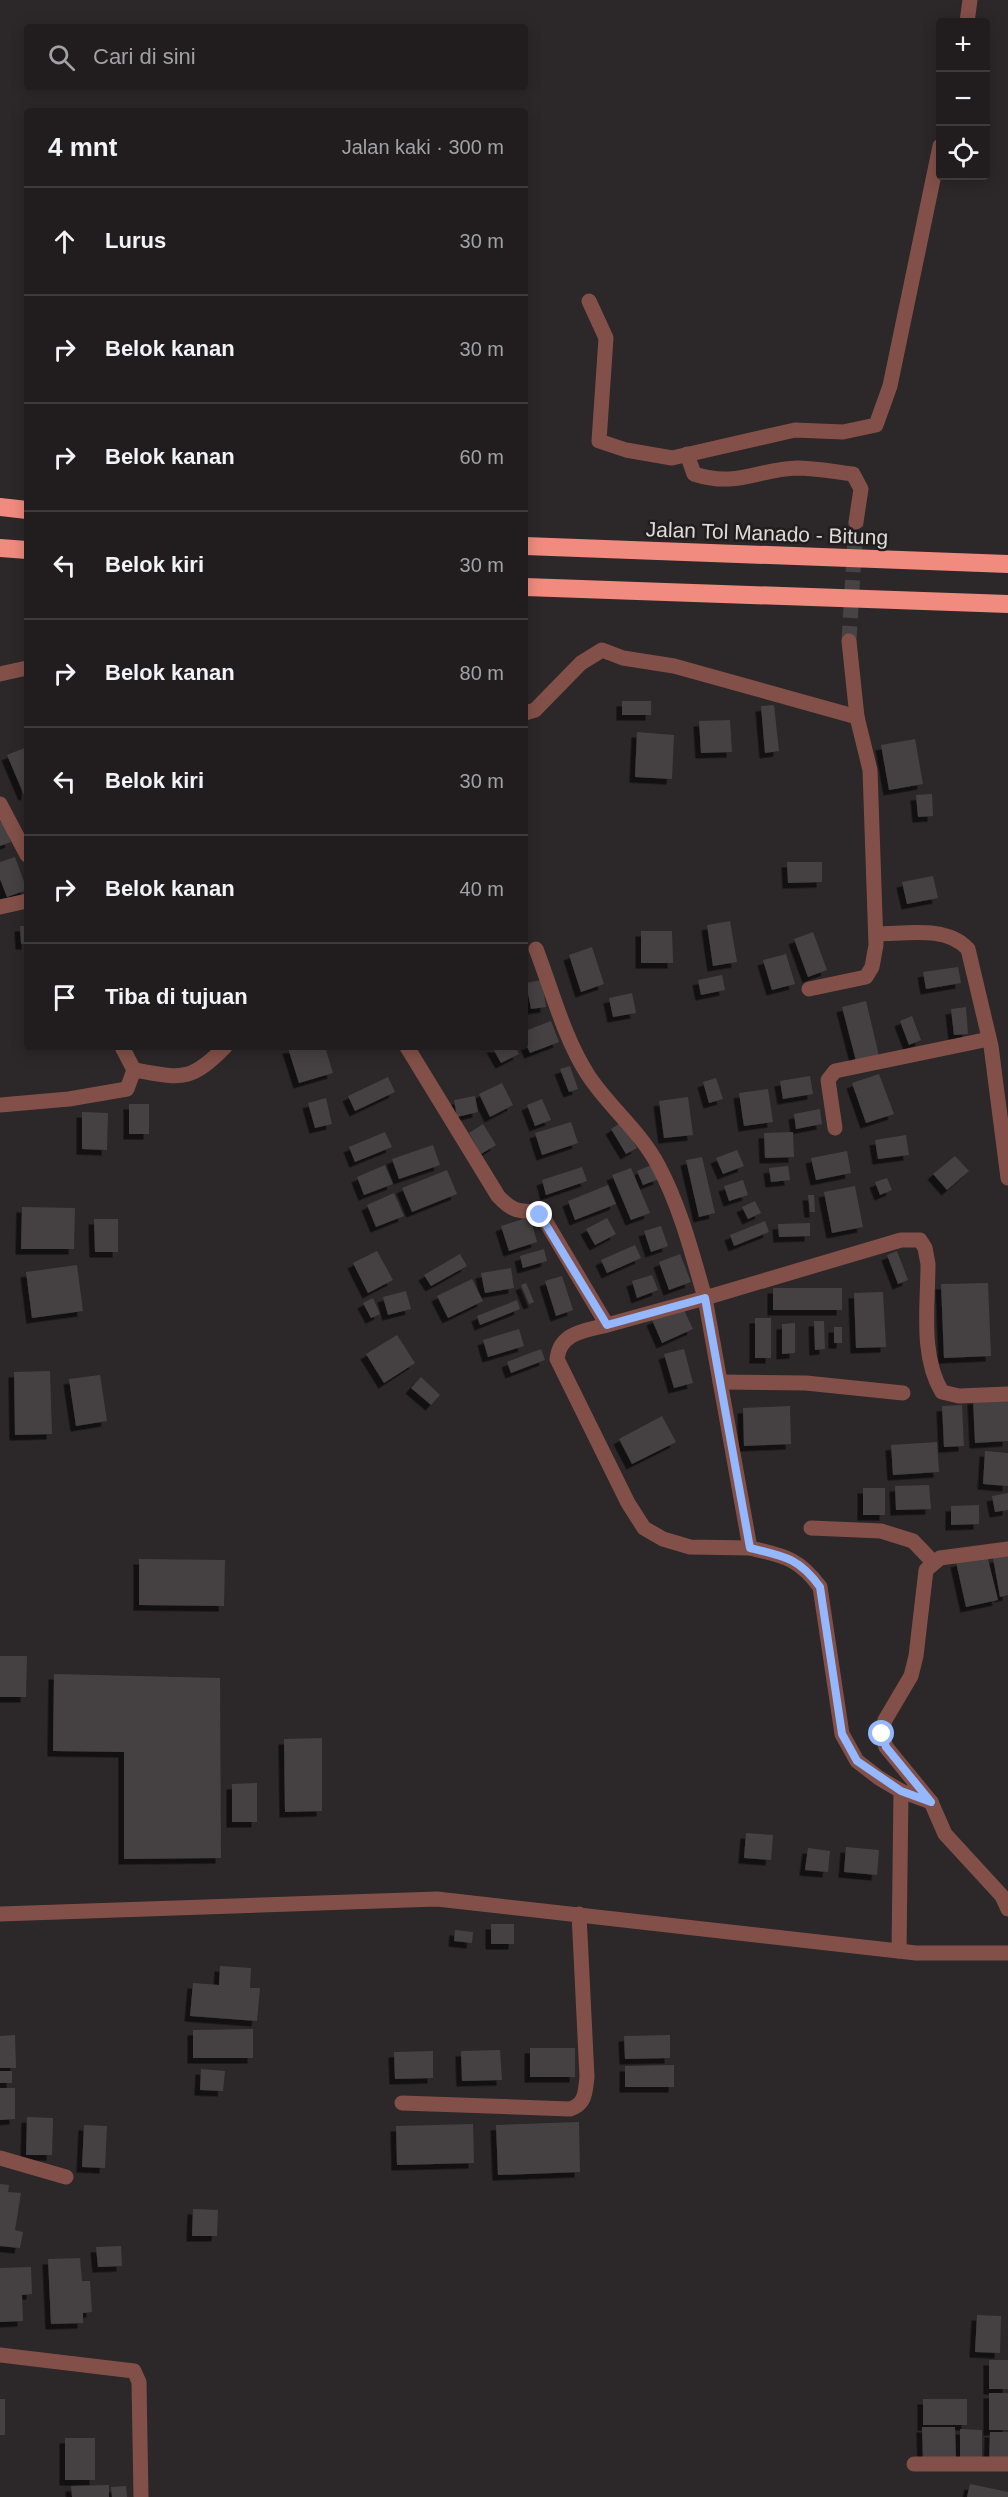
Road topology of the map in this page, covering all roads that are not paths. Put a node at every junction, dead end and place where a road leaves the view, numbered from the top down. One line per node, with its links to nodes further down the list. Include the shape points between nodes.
1 (970, 0): 2 (street)
2 (968, 18)
3 (936, 165): 5 (street, via 890,386 876,425 843,432 795,430)
4 (589, 301): 5 (street, via 606,338 599,441 672,458)
5 (687, 454): 8 (street, via 694,474 711,479 741,479 795,468 853,474 861,489)
6 (0, 507): 7 (highway)
7 (24, 510)
8 (856, 522)
9 (528, 546): 12 (highway, Jalan Tol Manado - Bitung)
10 (0, 548): 11 (highway)
11 (24, 550)
12 (1008, 564)
13 (528, 587): 14 (highway)
14 (1008, 604)
15 (849, 641): 19 (street)
16 (24, 669): 17 (street)
17 (0, 674)
18 (528, 711): 19 (street, via 535,710 581,663 602,650)
19 (857, 717): 24 (street, via 870,770)
20 (0, 804): 21 (street)
21 (24, 849)
22 (24, 902): 23 (street)
23 (0, 907)
24 (876, 934): 26 (street, via 872,967 866,977); 27 (street, via 939,934 960,941 968,949)
25 (536, 949): 35 (street, via 578,1057 658,1164 682,1219)
26 (809, 989)
27 (990, 1039): 33 (street, via 835,1071 828,1080); 34 (street)
28 (124, 1050): 31 (street)
29 (222, 1050): 31 (street, via 192,1074)
30 (409, 1050): 36 (street, via 498,1196 510,1209 543,1217)
31 (134, 1070): 32 (street, via 127,1089 109,1094)
32 (0, 1105)
33 (835, 1128)
34 (1008, 1178)
35 (705, 1298): 36 (street); 37 (street); 39 (street, via 901,1240 920,1240 928,1264 929,1360 933,1377 942,1392 959,1396)
36 (607, 1325): 41 (street, via 564,1340 558,1347 557,1359 644,1528 690,1547)
37 (720, 1382): 38 (street, via 806,1383); 41 (street)
38 (903, 1393)
39 (1008, 1394)
40 (812, 1528): 43 (street, via 881,1531 913,1541)
41 (750, 1548): 44 (street, via 781,1555 806,1568 820,1587 842,1734 857,1761)
42 (1008, 1549): 43 (street)
43 (933, 1562): 45 (street, via 926,1570 922,1625 911,1676 885,1720 882,1734 886,1747)
44 (901, 1791): 45 (street); 49 (street)
45 (931, 1802): 46 (street, via 945,1834 1002,1896)
46 (1008, 1909)
47 (0, 1914): 48 (street, via 436,1899)
48 (579, 1914): 49 (street); 51 (street, via 587,2077 579,2106 570,2109)
49 (899, 1951): 50 (street)
50 (1008, 1953)
51 (402, 2103)
52 (0, 2158): 53 (street)
53 (66, 2177)
54 (0, 2355): 57 (street, via 134,2371 138,2382)
55 (914, 2464): 56 (street)
56 (1008, 2464)
57 (141, 2497)

